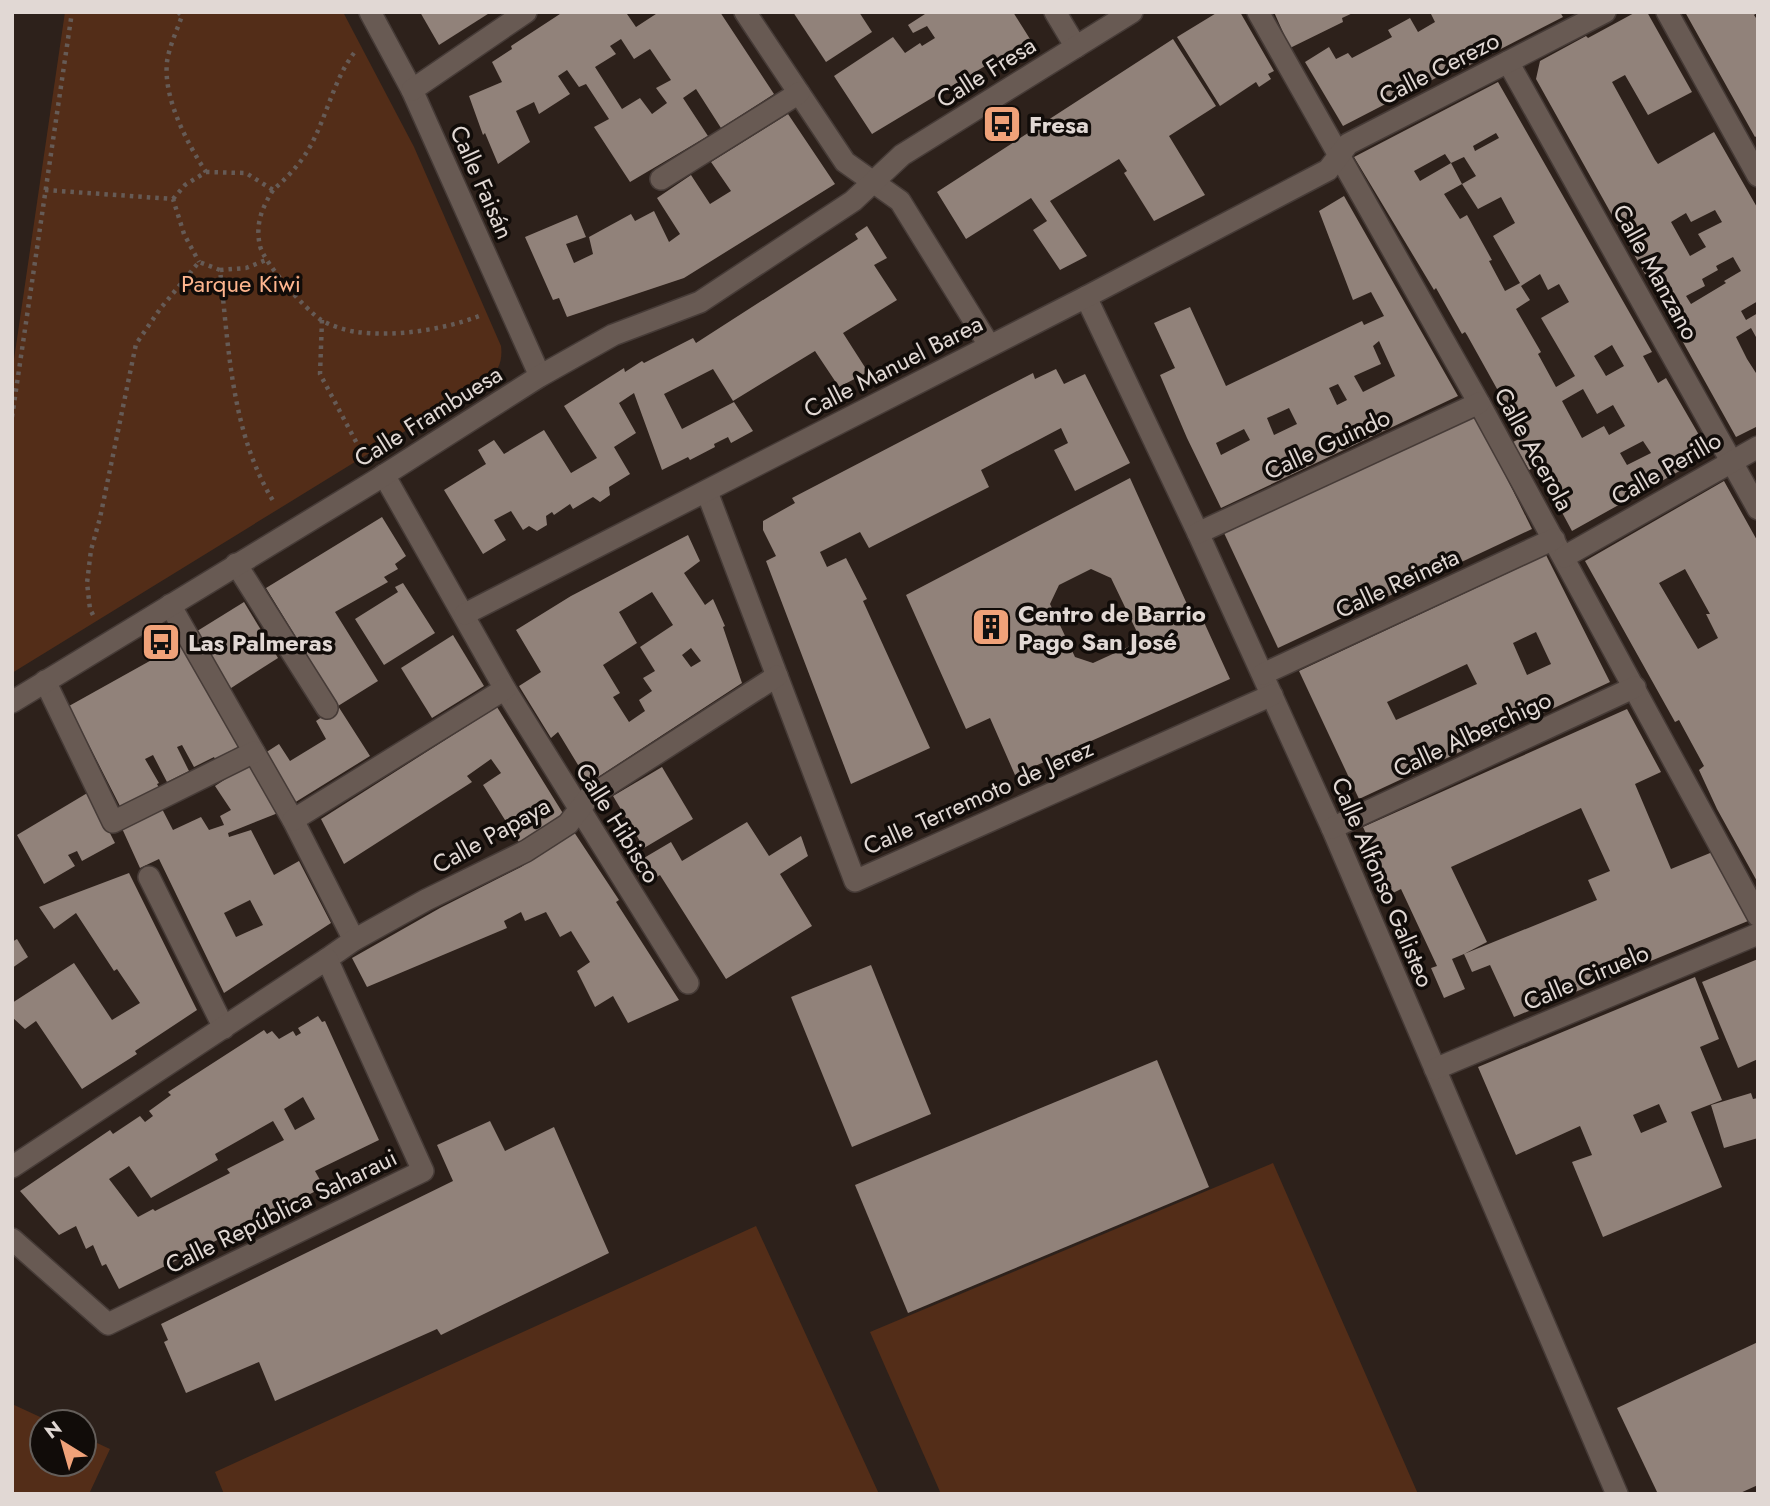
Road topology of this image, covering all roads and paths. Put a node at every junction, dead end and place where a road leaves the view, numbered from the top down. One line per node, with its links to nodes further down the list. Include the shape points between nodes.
1 (72, 12): 21 (path)
2 (370, 12): 11 (street, Calle Faisán)
3 (527, 12): 14 (street)
4 (745, 12): 15 (street)
5 (1055, 12): 12 (street)
6 (1132, 12): 12 (street, Calle Fresa)
7 (1258, 12): 16 (street, Calle Acerola)
8 (1605, 12): 13 (street, Calle Cerezo)
9 (1667, 12): 18 (street)
10 (181, 13): 17 (path, via 167,59 169,95)
11 (383, 36): 14 (street, Calle Faisán); 22 (path, via 352,54 314,140 297,168)
12 (1076, 47): 20 (street, Calle Fresa, via 902,155)
13 (1508, 62): 16 (street, Calle Cerezo, via 1348,144); 35 (street, Calle Manzano)
14 (412, 90): 28 (street, Calle Faisán)
15 (799, 93): 19 (street); 20 (street, via 845,162)
16 (1339, 156): 27 (street, Calle Manuel Barea, via 1328,170); 32 (street, Calle Acerola)
17 (206, 172): 22 (path, via 246,173); 23 (path)
18 (1758, 176)
19 (661, 179)
20 (873, 183): 30 (street, via 900,201); 31 (street, Calle Frambuesa, via 700,302 613,335)
21 (46, 190): 23 (path); 33 (path)
22 (273, 190): 24 (path, via 260,211 260,244)
23 (173, 199): 25 (path)
24 (266, 260): 26 (path, via 246,268); 29 (path)
25 (200, 262): 26 (path); 45 (path, via 136,344 128,376 87,583 90,609)
26 (220, 270): 39 (path, via 235,400 247,448)
27 (1086, 297): 30 (street, Calle Manuel Barea); 40 (street, Calle Alfonso Galisteo)
28 (508, 304): 29 (path, via 474,318 391,333 355,332); 31 (street, Calle Faisán)
29 (322, 320): 36 (path, via 320,374)
30 (989, 345): 37 (street, Calle Manuel Barea)
31 (540, 376): 36 (street, Calle Frambuesa)
32 (1479, 403): 40 (street, Calle Guindo); 41 (street, Calle Acerola)
33 (12, 417)
34 (1758, 447): 35 (street, Calle Perillo)
35 (1732, 460): 38 (street, Calle Manzano); 41 (street, Calle Perillo)
36 (381, 477): 39 (street, Calle Frambuesa); 44 (street, Calle Hibisco)
37 (707, 492): 44 (street, Calle Manuel Barea); 47 (street, Calle Terremoto de Jerez)
38 (1758, 509)
39 (291, 531): 42 (street, Calle Frambuesa)
40 (1198, 533): 46 (street, Calle Alfonso Galisteo)
41 (1559, 548): 46 (street, Calle Reineta); 49 (street, Calle Acerola)
42 (236, 564): 43 (street, Calle Frambuesa); 53 (street)
43 (170, 606): 45 (street, Calle Frambuesa); 54 (street)
44 (465, 614): 50 (street, Calle Hibisco)
45 (110, 643): 48 (street, Calle Frambuesa)
46 (1263, 674): 51 (street, Calle Alfonso Galisteo)
47 (777, 676): 51 (street, Calle Terremoto de Jerez, via 855,881); 55 (street, Calle Papaya, via 589,797)
48 (46, 681): 52 (street, Calle Frambuesa); 54 (street, via 113,822)
49 (1635, 687): 57 (street, Calle Alberchigo); 59 (street, Calle Acerola)
50 (505, 689): 55 (street, Calle Hibisco); 56 (street)
51 (1272, 695): 57 (street, Calle Alfonso Galisteo)
52 (12, 702)
53 (327, 708)
54 (254, 752): 56 (street)
55 (579, 810): 61 (street, Calle Papaya, via 568,824 526,851); 63 (street, Calle Hibisco)
56 (293, 820): 61 (street)
57 (1332, 828): 65 (street, Calle Alfonso Galisteo)
58 (149, 877): 64 (street)
59 (1758, 916)
60 (1758, 933): 65 (street, Calle Ciruelo)
61 (354, 940): 62 (street, Calle Papaya)
62 (327, 959): 64 (street); 67 (street, Calle República Saharaui, via 423,1171 108,1324)
63 (688, 984)
64 (224, 1028): 66 (street)
65 (1435, 1069): 68 (street, Calle Alfonso Galisteo)
66 (12, 1167)
67 (12, 1239)
68 (1617, 1494)

